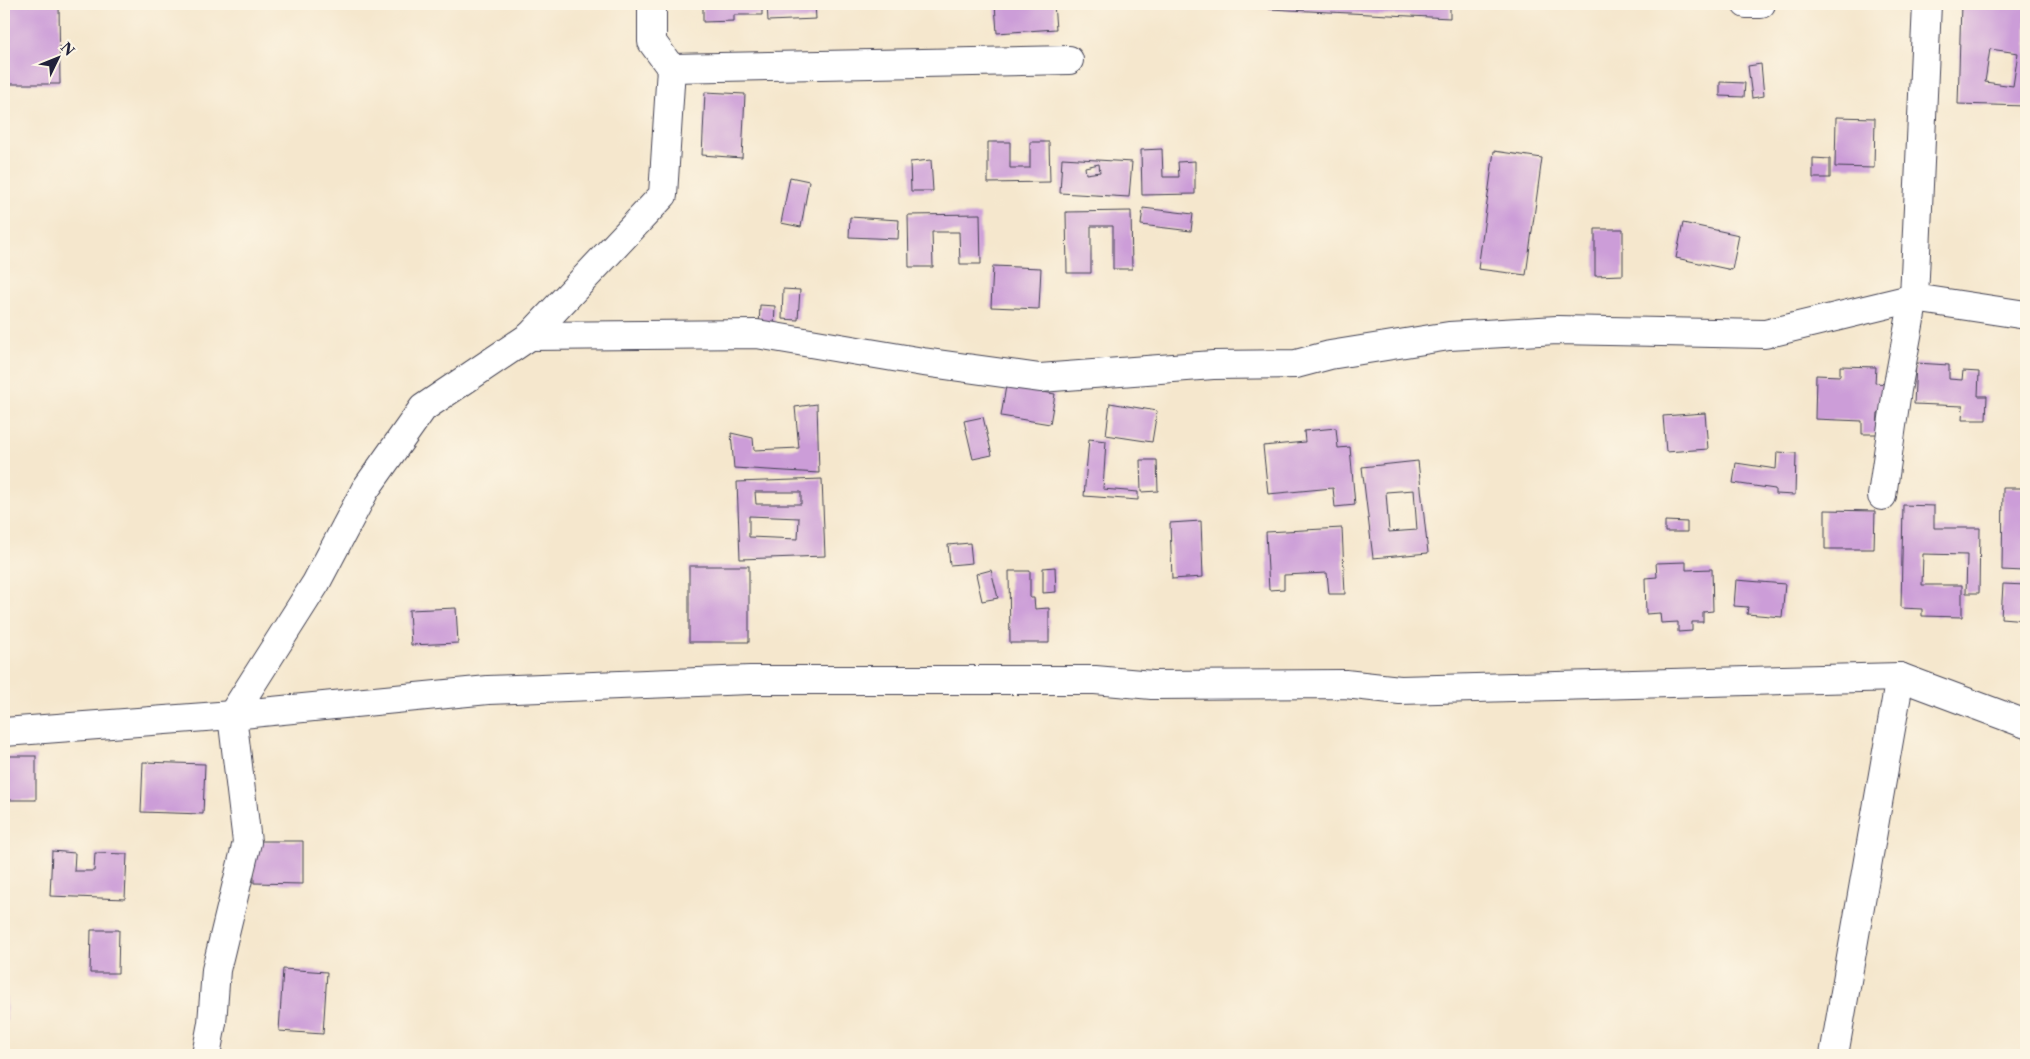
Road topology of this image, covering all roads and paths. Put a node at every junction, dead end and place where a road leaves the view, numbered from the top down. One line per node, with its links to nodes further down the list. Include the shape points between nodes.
1 (652, 4): 6 (street, via 652,42)
2 (1746, 4): 3 (street)
3 (1761, 4)
4 (1927, 4): 7 (street)
5 (1069, 60): 6 (street)
6 (671, 68): 9 (street, via 663,195)
7 (1914, 298): 8 (street); 9 (street, via 1765,334 1557,330 1449,336 1330,355 1296,364 1213,364 1040,378 757,334); 10 (street)
8 (2026, 315)
9 (530, 336): 12 (street, via 423,408 365,490 316,583)
10 (1882, 496)
11 (1900, 677): 12 (street, via 1400,690 1345,684 1152,685 1095,680 750,680 488,690); 13 (street); 16 (street)
12 (232, 715): 14 (street); 15 (street, via 248,842 216,970)
13 (2026, 724)
14 (4, 732)
15 (206, 1055)
16 (1834, 1055)

